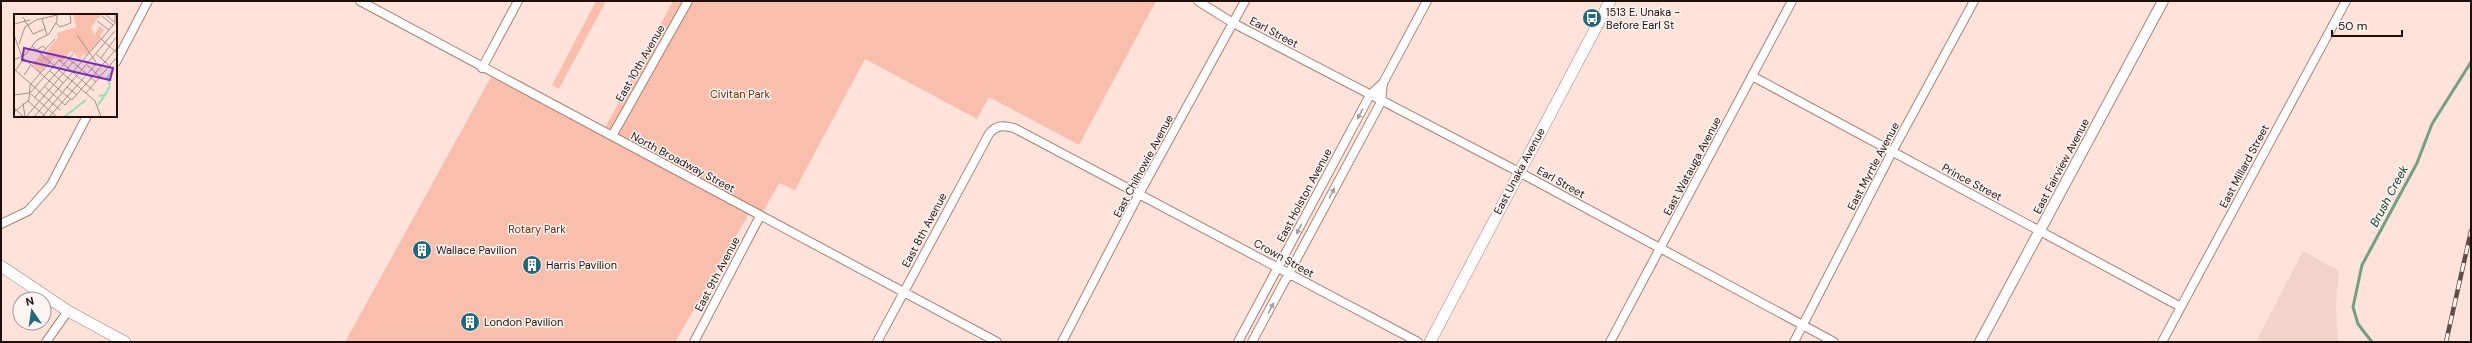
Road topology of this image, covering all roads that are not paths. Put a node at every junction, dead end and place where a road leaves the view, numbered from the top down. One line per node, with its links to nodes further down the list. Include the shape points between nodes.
1 (148, 1): 14 (street)
2 (360, 1): 15 (street, North Broadway Street)
3 (518, 1): 15 (street)
4 (688, 1): 22 (street, East 10th Avenue)
5 (1198, 1): 13 (street, Earl Street)
6 (1245, 1): 13 (street, East Chilhowie Avenue)
7 (1427, 1): 17 (street, East Holston Avenue)
8 (1610, 1): 24 (main road, East Unaka Avenue)
9 (1792, 1): 16 (street, East Watauga Avenue)
10 (1974, 1): 23 (street, East Myrtle Avenue)
11 (2162, 1): 28 (street, East Fairview Avenue)
12 (2346, 1): 34 (street, East Millard Street)
13 (1233, 23): 18 (street, Earl Street); 25 (street, East Chilhowie Avenue)
14 (117, 60)
15 (482, 68): 22 (street, North Broadway Street)
16 (1752, 76): 23 (street, Prince Street); 29 (street, East Watauga Avenue)
17 (1383, 83): 18 (street, East Holston Avenue); 19 (street, East Holston Avenue)
18 (1370, 95): 19 (street, Earl Street); 31 (street, East Holston Avenue, one-way to 31)
19 (1381, 102): 24 (street, Earl Street); 32 (street, East Holston Avenue, one-way to 19)
20 (86, 117): 27 (street, via 51,185 28,211)
21 (993, 129): 25 (street, Crown Street, via 1005,126 1014,128); 33 (street, East 8th Avenue)
22 (612, 136): 26 (street, North Broadway Street)
23 (1892, 152): 28 (street, Prince Street); 36 (street, East Myrtle Avenue)
24 (1519, 172): 29 (street, Earl Street); 46 (main road, East Unaka Avenue)
25 (1139, 194): 31 (street, Crown Street); 42 (street, East Chilhowie Avenue)
26 (760, 216): 33 (street, North Broadway Street); 39 (street, East 9th Avenue)
27 (1, 224)
28 (2040, 230): 34 (street, Prince Street); 50 (street, East Fairview Avenue)
29 (1660, 250): 36 (street, Earl Street); 47 (street, East Watauga Avenue)
30 (1, 266): 35 (main road)
31 (1279, 267): 32 (street, Crown Street); 43 (street, East Holston Avenue)
32 (1289, 274): 44 (street, East Holston Avenue, one-way to 32); 45 (street, Crown Street)
33 (903, 292): 40 (street, East 8th Avenue); 41 (street, North Broadway Street)
34 (2181, 307): 51 (street, East Millard Street)
35 (68, 311): 37 (street); 38 (main road)
36 (1803, 326): 48 (street, East Myrtle Avenue); 49 (street, Earl Street)
37 (46, 342)
38 (125, 342)
39 (694, 342)
40 (877, 342)
41 (997, 342)
42 (1062, 342)
43 (1238, 342)
44 (1252, 342)
45 (1418, 342)
46 (1430, 342)
47 (1610, 342)
48 (1794, 342)
49 (1834, 342)
50 (1980, 342)
51 (2162, 342)

